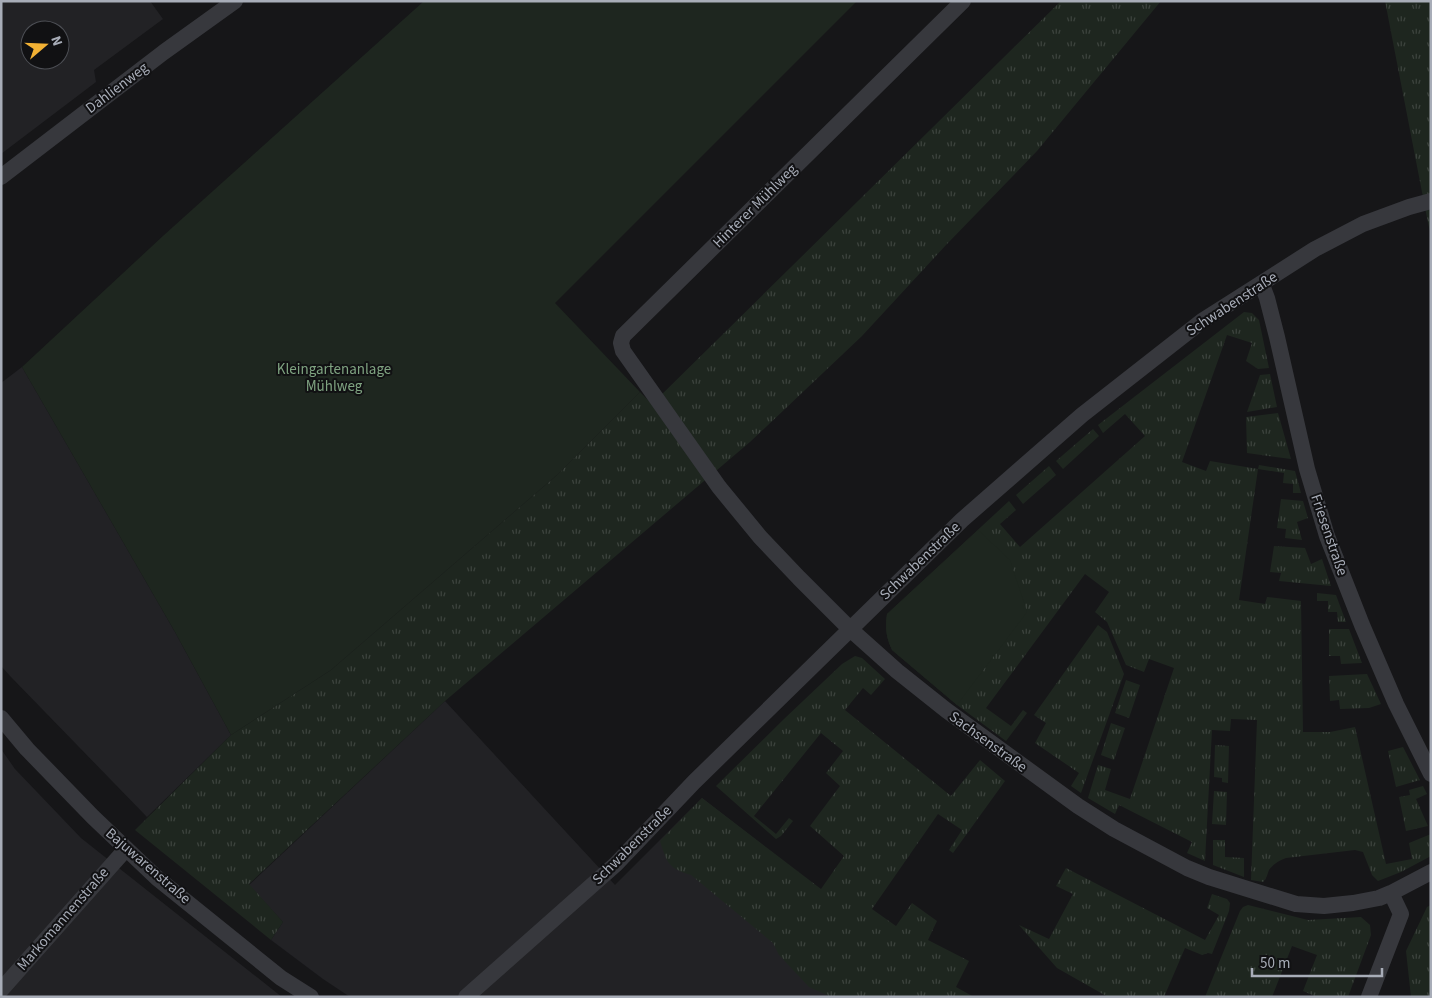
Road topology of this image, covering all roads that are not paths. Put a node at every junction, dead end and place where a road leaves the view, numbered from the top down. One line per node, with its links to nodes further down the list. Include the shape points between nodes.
1 (235, 1): 3 (street, Dahlienweg)
2 (963, 1): 6 (street, Hinterer Mühlweg, via 623,336 620,343 623,351)
3 (1, 177)
4 (1431, 201): 5 (street, Schwabenstraße, via 1409,206 1332,239)
5 (1262, 284): 7 (street, Schwabenstraße, via 1202,321 1082,415 962,520); 9 (street, Friesenstraße, via 1307,470 1327,536 1393,697)
6 (675, 425): 7 (street, Sachsenstraße, via 760,537)
7 (850, 629): 12 (street, Sachsenstraße, via 897,671 1021,766 1114,829 1187,868 1296,904 1353,903); 15 (street, Schwabenstraße, via 694,782 616,864)
8 (1, 718): 10 (street, Bajuwarenstraße, via 27,749)
9 (1431, 774)
10 (126, 849): 13 (street, Markomannenstraße); 14 (street, Bajuwarenstraße, via 270,969)
11 (1431, 872): 12 (street, Sachsenstraße)
12 (1390, 893): 16 (street, via 1401,914)
13 (1, 990)
14 (311, 997)
15 (466, 997)
16 (1369, 997)

